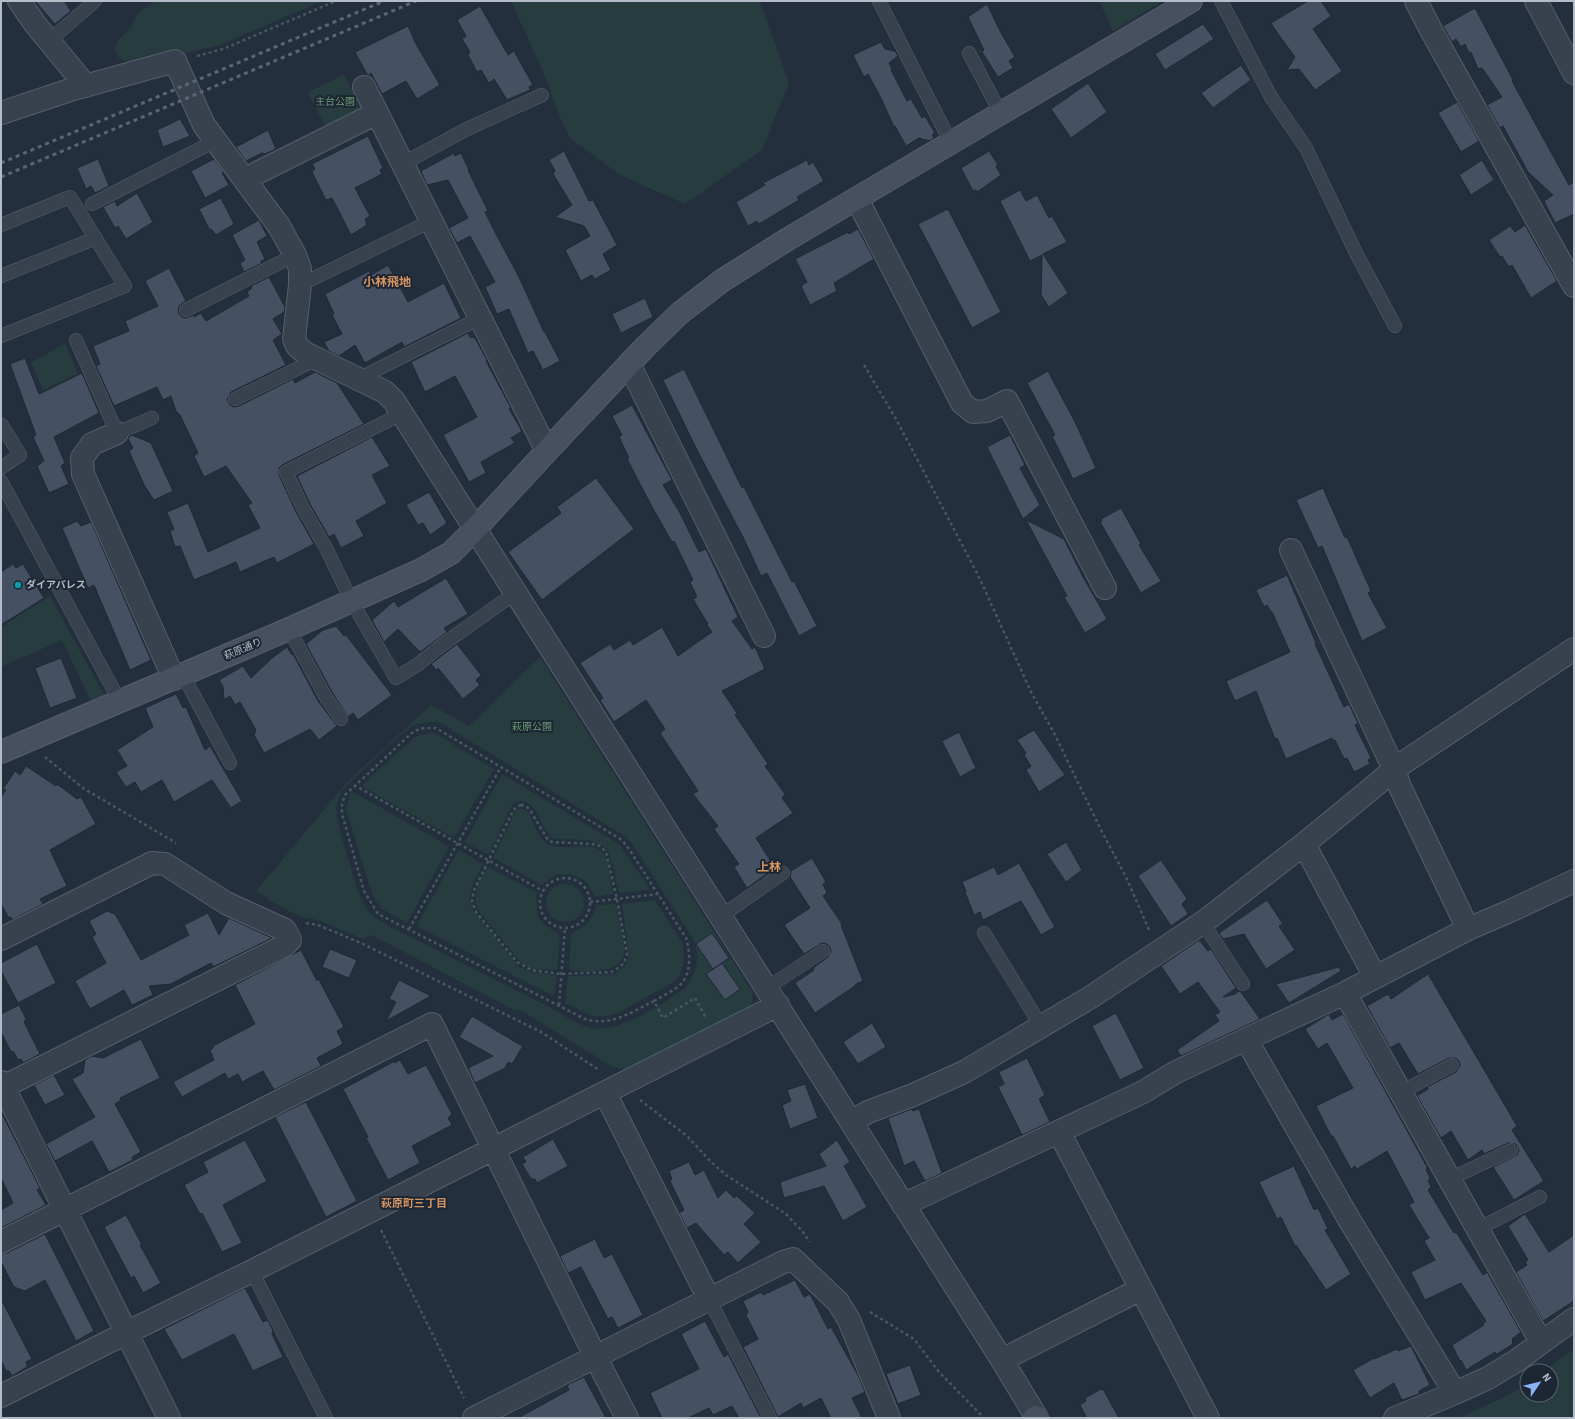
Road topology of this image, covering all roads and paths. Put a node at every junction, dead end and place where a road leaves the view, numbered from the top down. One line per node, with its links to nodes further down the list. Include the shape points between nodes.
1 (19, 1): 9 (street)
2 (95, 1): 9 (lane)
3 (336, 1): 11 (path, via 223,49)
4 (879, 1): 20 (lane)
5 (1191, 1): 18 (street, 萩原通り)
6 (1221, 1): 34 (lane, via 1271,97 1306,148 1356,254)
7 (1416, 1): 31 (street)
8 (1536, 1): 12 (street)
9 (49, 41): 13 (street)
10 (969, 53): 18 (lane)
11 (175, 61): 13 (street); 19 (street, via 204,124)
12 (1574, 73)
13 (86, 86): 16 (street)
14 (364, 87): 17 (street)
15 (542, 95): 21 (lane, via 467,129)
16 (1, 113)
17 (377, 113): 21 (street); 22 (street)
18 (1000, 114): 20 (street, 萩原通り)
19 (217, 140): 22 (street); 24 (lane)
20 (951, 143): 23 (street, 萩原通り)
21 (402, 164): 25 (street)
22 (245, 179): 28 (street, via 279,226)
23 (857, 199): 38 (street, 萩原通り, via 723,280 680,312); 51 (street, via 962,403 973,412 987,411 1007,401)
24 (92, 204)
25 (431, 221): 30 (lane); 33 (street)
26 (1, 225): 27 (lane, via 70,197)
27 (96, 238): 29 (lane); 35 (lane, via 125,286)
28 (295, 255): 30 (street, via 300,269); 32 (lane)
29 (1, 276)
30 (300, 285): 37 (street, via 294,339 305,353)
31 (1574, 286)
32 (186, 310)
33 (480, 318): 40 (lane); 46 (street)
34 (1395, 326)
35 (1, 336)
36 (76, 340): 45 (lane)
37 (317, 359): 40 (street); 41 (lane)
38 (629, 364): 46 (street, 萩原通り); 55 (street)
39 (864, 365): 85 (path, via 896,419 978,575 1013,655 1126,877)
40 (358, 379): 42 (street, via 385,392)
41 (235, 399)
42 (401, 414): 49 (street); 53 (lane, via 286,472)
43 (152, 418): 45 (lane)
44 (1, 424): 47 (lane, via 20,455)
45 (117, 433): 57 (street, via 92,444 82,458 83,474)
46 (547, 451): 49 (street, 萩原通り)
47 (1, 468)
48 (1, 481): 58 (lane)
49 (475, 529): 52 (street); 53 (street, 萩原通り, via 451,553)
50 (1291, 550): 64 (street)
51 (1105, 588)
52 (515, 593): 53 (lane, via 396,678); 76 (street)
53 (352, 602): 54 (street, 萩原通り)
54 (289, 629): 57 (street, 萩原通り); 59 (lane, via 325,696)
55 (764, 636)
56 (1574, 649): 64 (street)
57 (178, 677): 58 (street, 萩原通り); 62 (lane)
58 (120, 702): 60 (street, 萩原通り)
59 (342, 719)
60 (26, 742): 61 (street, 萩原通り); 67 (path, via 83,788)
61 (1, 752)
62 (230, 762)
63 (500, 767): 65 (path, via 436,728 424,728 414,731); 66 (path); 73 (path, via 622,840)
64 (1394, 769): 68 (street); 81 (street, via 1400,787)
65 (354, 786): 66 (path); 80 (path, via 345,795 342,814 364,891 378,914)
66 (458, 843): 69 (path); 80 (path)
67 (179, 844)
68 (1304, 844): 78 (street); 87 (street)
69 (488, 861): 72 (path); 74 (path, via 512,813 521,805 530,810 548,840 600,846 606,852 609,861); 86 (path, via 472,896 476,912 522,966 530,970)
70 (783, 873): 76 (lane)
71 (1574, 881): 81 (street)
72 (543, 891): 75 (path, via 554,880 570,879 584,887); 79 (path, via 540,899 543,916 556,927)
73 (658, 894): 74 (path); 91 (path, via 686,938 689,961 687,973 681,984)
74 (617, 898): 75 (path); 86 (path, via 627,954 624,963 611,972)
75 (590, 902): 79 (path, via 586,917 576,925)
76 (721, 916): 90 (street)
77 (304, 922): 98 (path, via 318,925 364,944 541,1032)
78 (1203, 923): 85 (street); 88 (lane)
79 (565, 928): 86 (path)
80 (409, 929): 92 (path)
81 (1468, 929): 87 (street)
82 (984, 933): 93 (lane)
83 (1, 939): 97 (street, via 152,863 165,864 226,903 285,930 290,940 284,946)
84 (823, 951): 90 (lane)
85 (1159, 952): 93 (street)
86 (561, 974): 92 (path)
87 (1375, 977): 89 (street)
88 (1243, 984)
89 (1345, 993): 95 (street); 99 (street)
90 (772, 996): 94 (street); 100 (street)
91 (654, 1001): 92 (path, via 627,1015 606,1022 585,1019); 94 (path, via 663,1018 695,998)
92 (559, 1005)
93 (1041, 1026): 100 (street, via 964,1072 913,1096 868,1112)
94 (716, 1035): 98 (street)
95 (1246, 1039): 101 (street); 119 (street, via 1350,1221)
96 (1452, 1065): 99 (lane)
97 (2, 1086): 107 (street)
98 (613, 1089): 102 (street); 113 (street)
99 (1401, 1092): 104 (street)
100 (852, 1122): 106 (street)
101 (1059, 1132): 106 (street); 112 (street)
102 (493, 1149): 107 (street, via 432,1024); 108 (street); 117 (street)
103 (1511, 1150): 104 (lane)
104 (1450, 1179): 109 (street)
105 (1540, 1197): 109 (lane)
106 (903, 1205): 118 (street)
107 (64, 1210): 110 (street); 115 (street)
108 (371, 1210): 111 (street); 121 (path)
109 (1478, 1229): 116 (street)
110 (1, 1242)
111 (252, 1271): 115 (street); 123 (lane)
112 (1141, 1289): 118 (street); 128 (street)
113 (709, 1299): 117 (street); 125 (lane); 126 (street, via 793,1259 838,1302 849,1320)
114 (1574, 1319): 116 (street)
115 (126, 1333): 120 (street); 122 (street)
116 (1542, 1342): 119 (street, via 1516,1362)
117 (595, 1356): 121 (street); 124 (street)
118 (1002, 1360): 127 (street)
119 (1455, 1394): 129 (street)
120 (1, 1396)
121 (470, 1410)
122 (169, 1418)
123 (326, 1418)
124 (627, 1418)
125 (770, 1418)
126 (889, 1418)
127 (1035, 1418)
128 (1208, 1418)
129 (1395, 1418)

